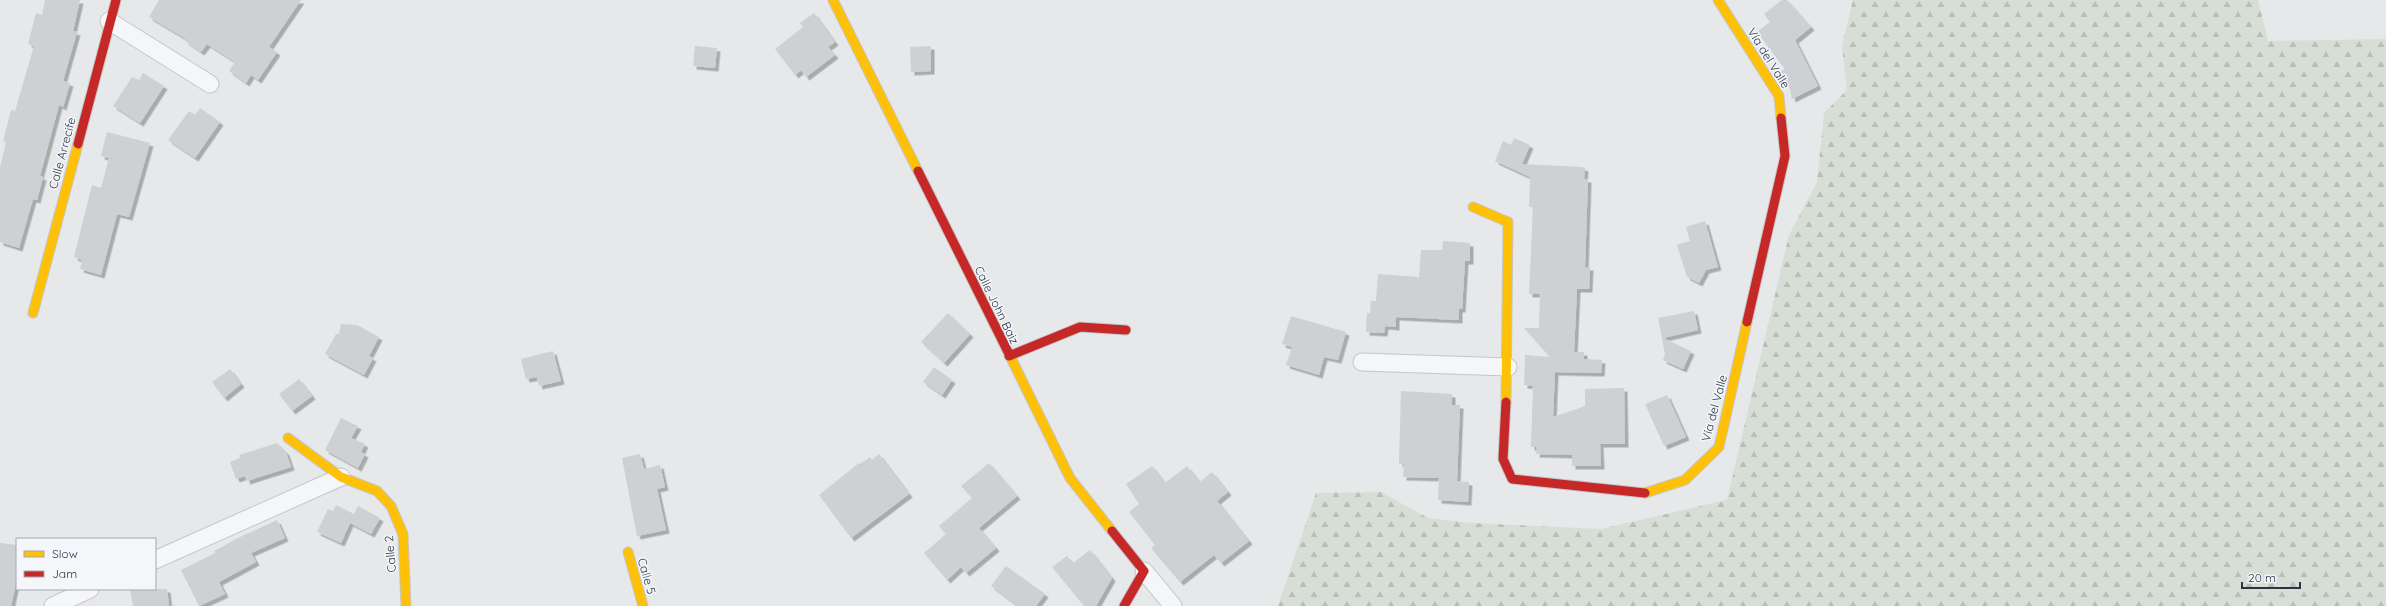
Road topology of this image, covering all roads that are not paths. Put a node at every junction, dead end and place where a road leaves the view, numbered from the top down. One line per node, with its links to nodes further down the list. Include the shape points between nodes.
1 (116, 0): 4 (street, Calle Arrecife)
2 (833, 0): 9 (street, Calle John Baiz)
3 (1718, 0): 11 (street, Vía del Valle, via 1779,96 1784,156 1719,447 1685,480 1649,493 1512,479 1503,459)
4 (109, 21): 5 (street); 7 (street, Calle Arrecife)
5 (210, 84)
6 (1473, 207): 11 (street, Vía del Valle, via 1508,222)
7 (33, 313)
8 (1126, 330): 9 (street, via 1080,327)
9 (1009, 356): 16 (street, Calle John Baiz, via 1070,478)
10 (1362, 362): 11 (street)
11 (1508, 366)
12 (288, 438): 13 (street, Calle 2)
13 (341, 478): 15 (street); 19 (street, Calle 2, via 377,491 391,506 403,534)
14 (628, 552): 20 (street, Calle 5)
15 (156, 560)
16 (1144, 571): 21 (street); 22 (street)
17 (88, 590): 18 (street)
18 (53, 606)
19 (406, 606)
20 (643, 606)
21 (1124, 606)
22 (1173, 606)

